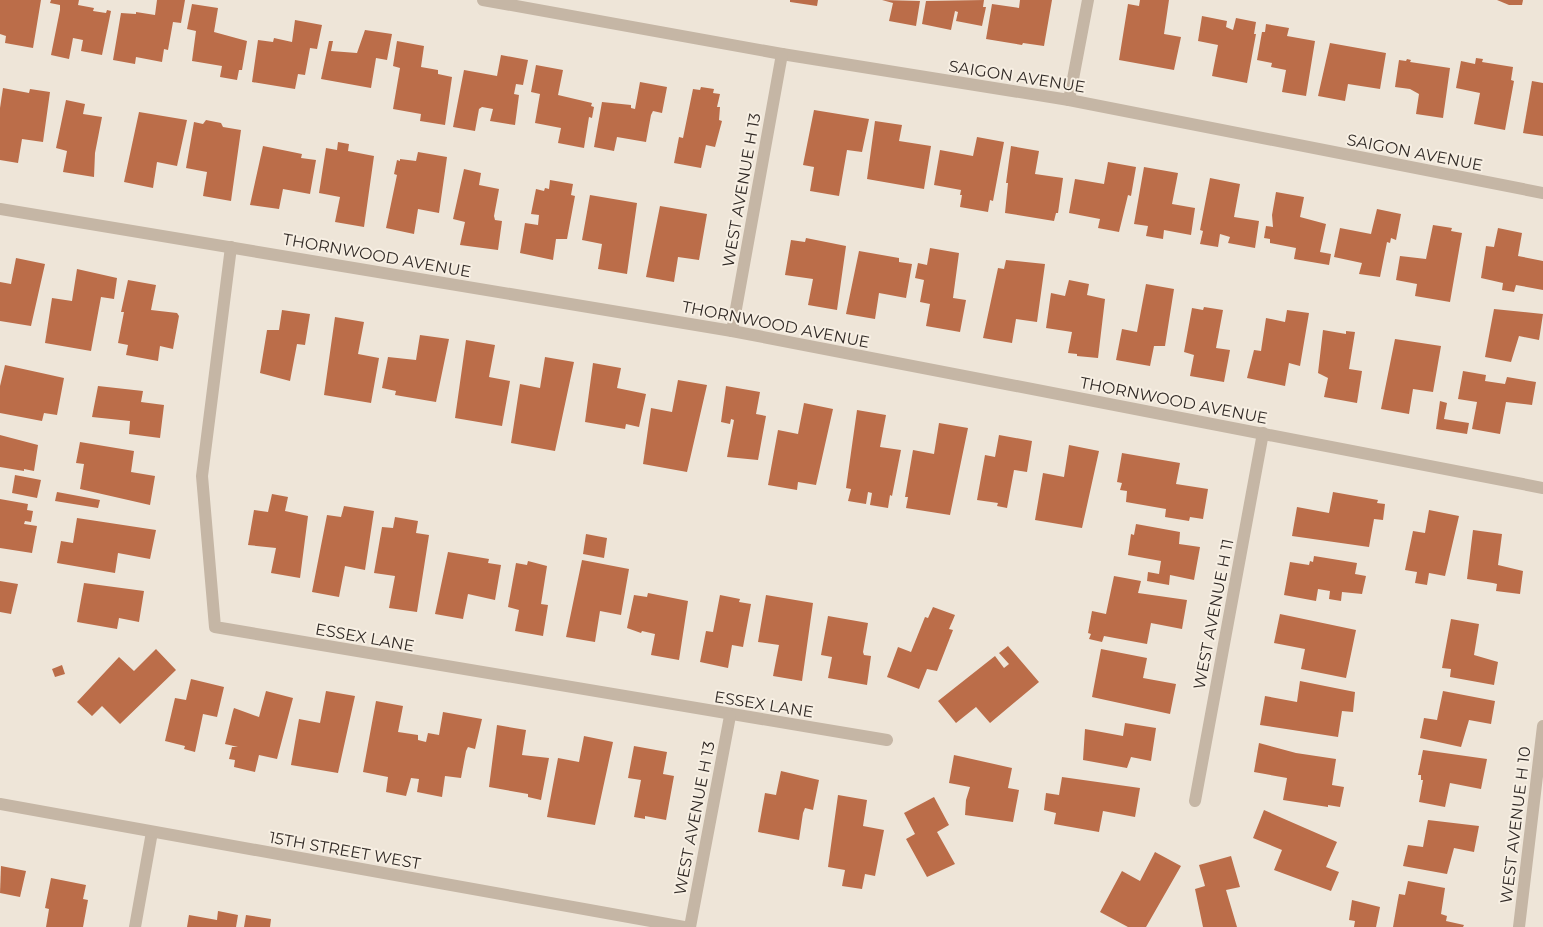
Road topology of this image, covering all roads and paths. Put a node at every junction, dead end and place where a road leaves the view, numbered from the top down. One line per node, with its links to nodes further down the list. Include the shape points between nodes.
1 (483, 0): 3 (street, SAIGON AVENUE)
2 (1088, 0): 4 (street)
3 (782, 54): 4 (street, SAIGON AVENUE); 8 (street, WEST AVENUE H 13)
4 (1069, 100): 5 (street, SAIGON AVENUE)
5 (1543, 193)
6 (0, 209): 7 (street, THORNWOOD AVENUE)
7 (231, 246): 8 (street, THORNWOOD AVENUE); 11 (street, ESSEX LANE, via 202,476 215,627)
8 (732, 331): 9 (street, THORNWOOD AVENUE)
9 (1264, 433): 10 (street, THORNWOOD AVENUE); 14 (street, WEST AVENUE H 11)
10 (1543, 488)
11 (730, 716): 13 (street, ESSEX LANE); 19 (street, WEST AVENUE H 13)
12 (1543, 726): 20 (street, WEST AVENUE H 10)
13 (887, 740)
14 (1195, 801)
15 (0, 804): 16 (street, 15TH STREET WEST)
16 (152, 832): 17 (street); 18 (street, 15TH STREET WEST)
17 (134, 927)
18 (684, 927)
19 (690, 927)
20 (1520, 927)

